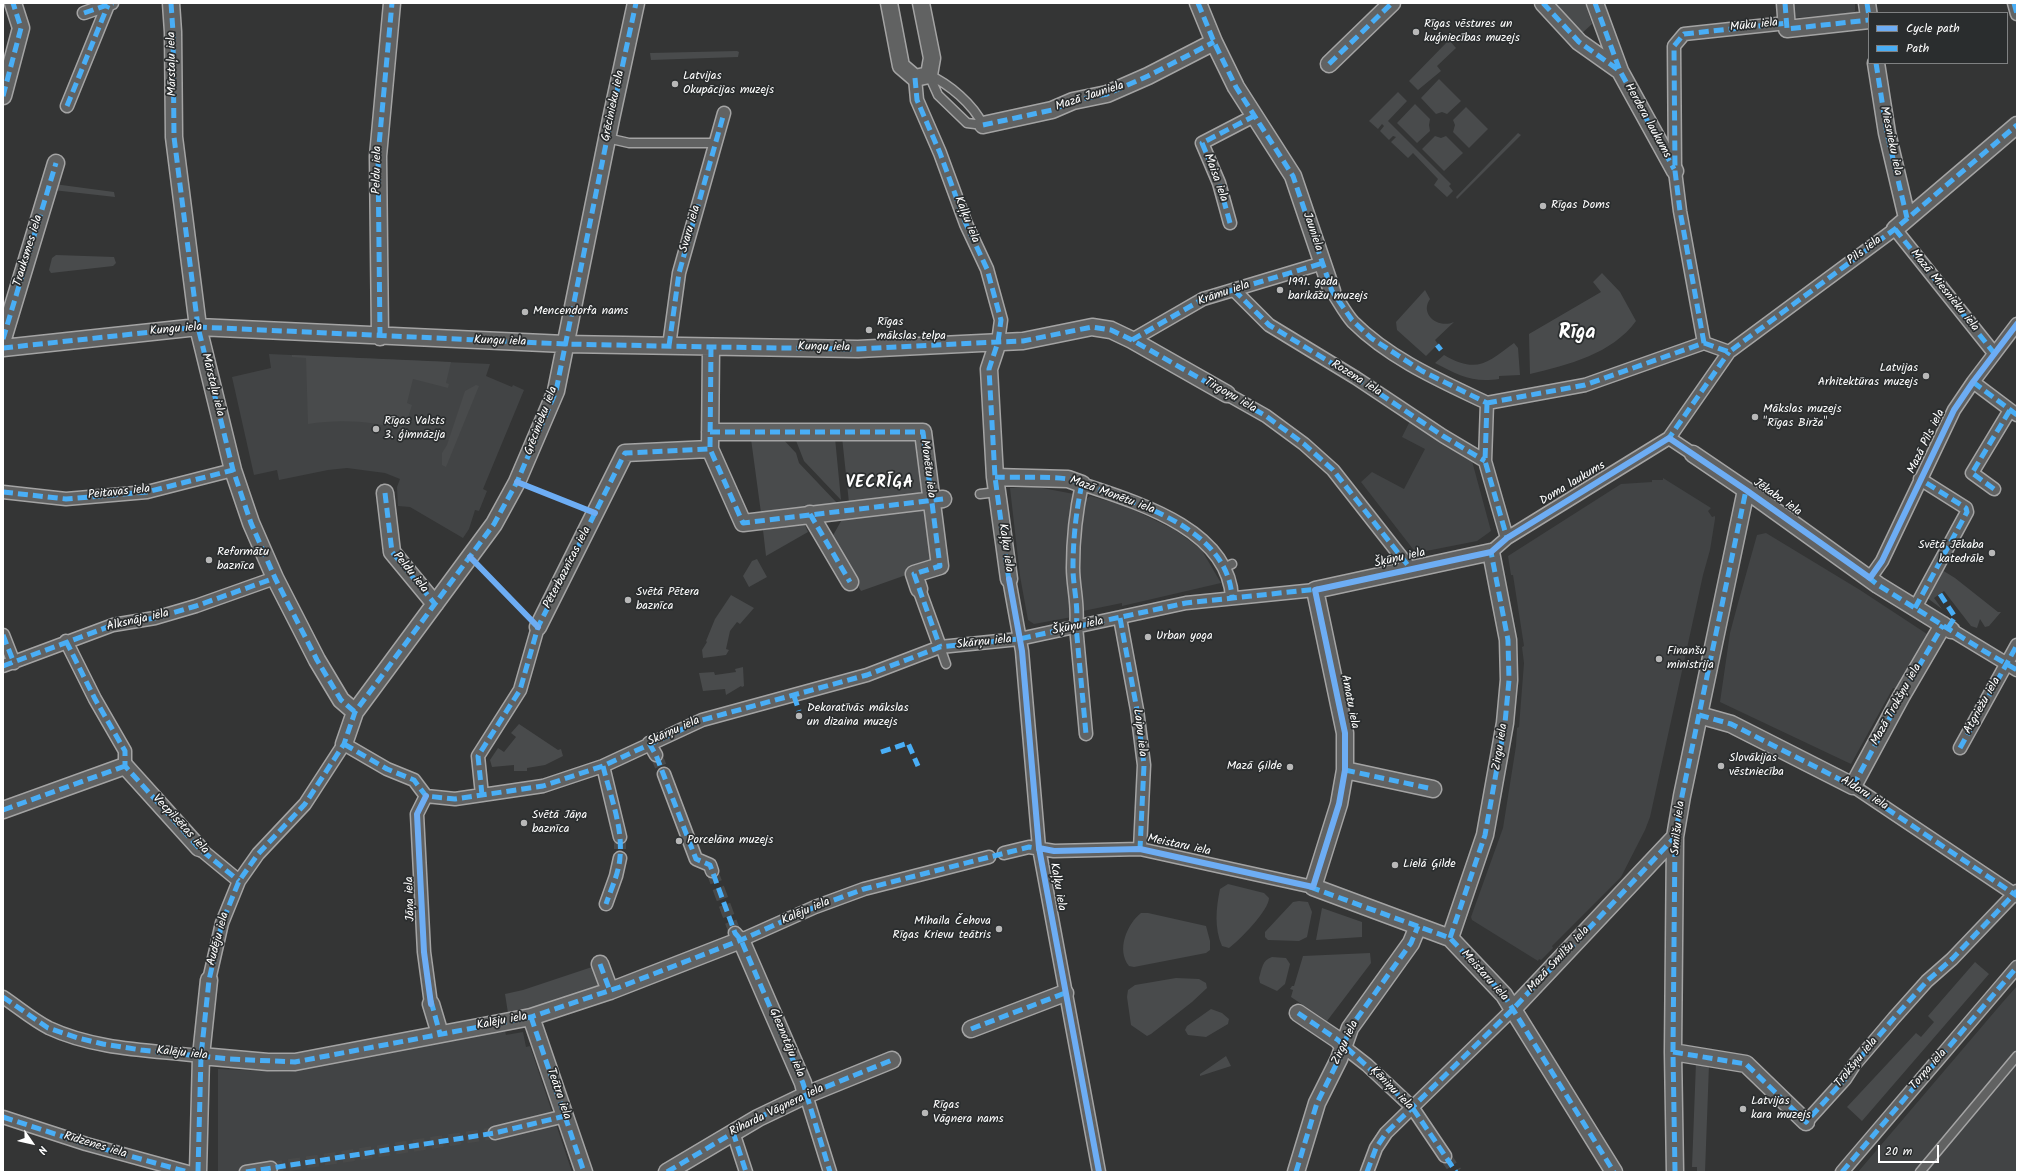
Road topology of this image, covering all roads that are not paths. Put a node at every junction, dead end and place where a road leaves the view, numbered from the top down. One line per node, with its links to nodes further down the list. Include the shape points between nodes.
1 (13, 3): 23 (street, via 21,28)
2 (171, 3): 40 (street, Mārstaļu iela, via 174,137)
3 (392, 3): 41 (street, Peldu iela, via 378,156)
4 (636, 3): 29 (street, Grēcinieku iela)
5 (889, 3): 22 (street, via 901,66)
6 (921, 3): 22 (street, Kaļķu iela, via 932,58)
7 (1198, 3): 18 (street, Jauniela)
8 (1392, 3): 19 (street)
9 (1543, 3): 21 (street, Herdera laukums, via 1578,42)
10 (1596, 3): 21 (street, Herdera laukums)
11 (1785, 3): 17 (street)
12 (2014, 3): 15 (street)
13 (110, 4): 14 (street); 24 (street)
14 (84, 13)
15 (2017, 14)
16 (1868, 19): 17 (street, Mūku iela, via 1788,30)
17 (1787, 23): 32 (street, Mūku iela, via 1684,34 1674,46)
18 (1214, 42): 26 (street, Jauniela, via 1236,87); 27 (street, Mazā Jauniela, via 1107,94 1073,101 1052,110)
19 (1330, 64)
20 (1876, 64): 33 (street, Miesnieku iela, via 1887,133)
21 (1620, 71): 32 (street, Herdera laukums)
22 (922, 76): 27 (lane, via 967,123); 27 (lane, via 944,82 979,117); 44 (street, Kaļķu iela, via 917,100 940,152 966,224 987,269 1001,320)
23 (3, 96)
24 (67, 106)
25 (724, 113): 30 (street, Svaru iela)
26 (1254, 116): 34 (street, Maisa iela, via 1202,143 1219,183); 36 (street, Jauniela, via 1293,176)
27 (982, 125)
28 (2017, 125): 33 (street, Pils iela)
29 (607, 138): 30 (lane, via 629,143); 46 (street, Grēcinieku iela)
30 (716, 143): 47 (street, Svaru iela, via 679,273)
31 (56, 163): 42 (street, Trauksmes iela)
32 (1675, 171): 45 (street)
33 (1907, 218): 35 (street, Pils iela)
34 (1230, 223)
35 (1895, 229): 50 (street, Pils iela); 51 (street, Mazā Miesnieku iela)
36 (1322, 263): 37 (street, Krāmu iela); 38 (street, Jauniela)
37 (1234, 290): 43 (street, Krāmu iela, via 1203,299); 60 (street, Rozena iela, via 1269,325)
38 (1332, 291): 54 (street, Jauniela, via 1352,320 1371,338 1422,371)
39 (2017, 324): 51 (street, Mazā Pils iela)
40 (198, 327): 41 (street, Kungu iela); 49 (street, Kungu iela); 61 (street, Mārstaļu iela)
41 (380, 337): 46 (street, Kungu iela)
42 (3, 339)
43 (1132, 340): 44 (street, Tirgoņu iela, via 1111,330 1092,326 1023,341); 53 (street, Tirgoņu iela)
44 (998, 342): 48 (street, Kungu iela, via 858,349); 64 (street, Kaļķu iela, via 989,369)
45 (1704, 343): 50 (street); 54 (street, via 1585,385)
46 (565, 344): 47 (street, Kungu iela); 82 (street, Grēcinieku iela, via 556,391 517,482 494,524)
47 (669, 346): 48 (street, Kungu iela)
48 (711, 347): 56 (street)
49 (3, 348)
50 (1729, 352): 57 (street, Doma laukums)
51 (1994, 353): 52 (street, Mazā Pils iela)
52 (1973, 382): 55 (street); 62 (street, Mazā Pils iela, via 1954,410)
53 (1227, 394): 74 (street, Tirgoņu iela, via 1266,416 1304,444 1333,470)
54 (1487, 403): 60 (street)
55 (2013, 412): 65 (street, via 1972,473)
56 (710, 432): 58 (street); 70 (street, Monētu iela, via 923,432)
57 (1669, 438): 59 (street, Jēkaba iela); 72 (street, Doma laukums)
58 (710, 449): 71 (street, via 743,523); 86 (street, Pēterbaznīcas iela, via 625,453)
59 (1693, 454): 66 (street, Jēkaba iela)
60 (1485, 461): 72 (street)
61 (233, 470): 67 (street, Peitavas iela, via 147,492 66,498); 75 (street, Mārstaļu iela)
62 (1920, 479): 76 (street, Mazā Pils iela, via 1882,560); 83 (street, via 1966,508 1968,512)
63 (1082, 484): 64 (street, Mazā Monētu iela, via 1068,479); 81 (street, Mazā Monētu iela, via 1150,508 1200,533 1228,566); 85 (street, via 1073,567)
64 (996, 485): 69 (lane); 77 (street, Kaļķu iela)
65 (1994, 489)
66 (1746, 490): 76 (street, Jēkaba iela); 98 (street, Smilšu iela)
67 (3, 492)
68 (385, 493): 82 (street, Peldu iela, via 392,552)
69 (980, 494)
70 (937, 499): 71 (street); 79 (street, Monētu iela, via 940,566 914,574)
71 (810, 514): 78 (street)
72 (1507, 538): 73 (street, Doma laukums)
73 (1491, 552): 74 (street, Šķūņu iela); 128 (street, Zirgu iela, via 1508,640 1507,701 1495,787 1485,835)
74 (1410, 568): 80 (street, Šķūņu iela)
75 (275, 578): 90 (street, Alksnāja iela, via 196,606 155,618 113,625); 97 (street, Mārstaļu iela, via 329,680 342,700)
76 (1870, 578): 83 (street, Jēkaba iela)
77 (1009, 579): 89 (street, Kaļķu iela)
78 (850, 582)
79 (919, 589): 92 (street, Monētu iela)
80 (1315, 590): 81 (street, Šķūņu iela); 106 (street, Amatu iela, via 1345,734)
81 (1232, 598): 84 (street, Šķūņu iela, via 1186,603)
82 (435, 604): 97 (street, Grēcinieku iela)
83 (1914, 608): 87 (street, Jēkaba iela)
84 (1120, 618): 85 (street, Šķūņu iela); 117 (street, Laipu iela, via 1144,765)
85 (1076, 626): 89 (street, Šķūņu iela); 99 (street)
86 (538, 627): 110 (street, Pēterbaznīcas iela, via 520,690 478,756)
87 (1947, 628): 93 (street, Jēkaba iela); 108 (street, Mazā Trokšņu iela, via 1901,697)
88 (3, 635): 95 (street)
89 (1019, 639): 92 (street, Skārņu iela); 116 (street, Kaļķu iela)
90 (66, 641): 95 (street, Alksnāja iela); 104 (street, via 125,751)
91 (2017, 645): 93 (street, Atgriežu iela)
92 (940, 647): 94 (lane); 100 (street, Skārņu iela, via 867,675 702,720)
93 (2006, 663): 96 (street, Jēkaba iela); 102 (street, Atgriežu iela)
94 (946, 664)
95 (8, 665)
96 (2017, 670)
97 (355, 712): 101 (street, Grēcinieku iela)
98 (1699, 715): 108 (street, Aldaru iela, via 1731,724); 114 (street, Smilšu iela)
99 (1086, 734)
100 (649, 743): 103 (street); 105 (street, Skārņu iela)
101 (344, 744): 111 (street, via 387,769 414,780); 122 (street, Audēju iela, via 305,804 258,854)
102 (1960, 748)
103 (656, 755)
104 (125, 766): 112 (street); 115 (street, Vecpilsētas iela)
105 (603, 766): 110 (street, Skārņu iela, via 543,786); 113 (street)
106 (1345, 770): 109 (street); 123 (street, Amatu iela, via 1339,804)
107 (664, 774): 121 (street, via 696,859 710,865)
108 (1853, 786): 124 (street, Aldaru iela)
109 (1433, 789)
110 (482, 795): 111 (street, Skārņu iela, via 455,799)
111 (426, 796): 135 (street, Jāņa iela, via 417,814)
112 (3, 810)
113 (620, 837)
114 (1675, 837): 136 (street, Mazā Smilšu iela); 142 (street, Smilšu iela)
115 (200, 848): 122 (street, Vecpilsētas iela)
116 (1039, 848): 117 (street, Meistaru iela, via 1054,851); 118 (street, via 1029,847); 133 (street, Kaļķu iela)
117 (1140, 849): 123 (street, Meistaru iela)
118 (1004, 854)
119 (989, 857): 127 (street, Kalēju iela, via 864,889)
120 (620, 858): 125 (street)
121 (712, 871)
122 (239, 881): 131 (street, Audēju iela, via 222,923)
123 (1313, 888): 126 (street, Meistaru iela)
124 (2016, 894): 150 (street, Trokšņu iela, via 1903,1007 1845,1079)
125 (606, 904)
126 (1418, 926): 128 (street, Meistaru iela); 141 (street, Zirgu iela, via 1411,943 1350,1028)
127 (738, 936): 132 (street, Kalēju iela); 146 (street, Gleznotāju iela)
128 (1450, 938): 136 (street, Meistaru iela, via 1504,995)
129 (600, 964): 132 (street)
130 (2017, 968): 167 (street, Torņa iela)
131 (208, 980): 143 (street, Audēju iela)
132 (610, 991): 138 (street, Kalēju iela)
133 (1065, 993): 139 (street); 162 (street, Kaļķu iela)
134 (3, 997): 143 (street, Kalēju iela, via 48,1028 78,1038 141,1050)
135 (426, 1004): 140 (street, Jāņa iela)
136 (1513, 1009): 147 (street, Mazā Smilšu iela); 165 (street, Meistaru iela)
137 (1298, 1013): 141 (street, via 1338,1040)
138 (531, 1017): 140 (street, Kalēju iela); 148 (street, Teātra iela)
139 (971, 1029)
140 (440, 1034): 143 (street, Kalēju iela, via 296,1062)
141 (1344, 1047): 147 (street, Ķēniņu iela); 163 (street, Zirgu iela, via 1317,1103)
142 (1673, 1052): 150 (street, Trokšņu iela, via 1746,1064); 166 (street, Smilšu iela)
143 (201, 1056): 156 (street, Audēju iela)
144 (2017, 1056): 168 (lane)
145 (892, 1060): 146 (street, Riharda Vāgnera iela)
146 (806, 1094): 151 (street, Riharda Vāgnera iela); 161 (street, Gleznotāju iela)
147 (1412, 1107): 153 (street, Ķēniņu iela); 164 (street, Mazā Smilšu iela, via 1386,1133 1376,1148)
148 (565, 1116): 152 (street); 158 (street, Teātra iela)
149 (3, 1117): 155 (street, Rīdzenes iela, via 86,1144)
150 (1806, 1122)
151 (733, 1132): 159 (street, Riharda Vāgnera iela); 160 (street)
152 (495, 1133)
153 (1445, 1156)
154 (271, 1168): 157 (street)
155 (188, 1172)
156 (198, 1172)
157 (246, 1172)
158 (584, 1172)
159 (667, 1172)
160 (746, 1172)
161 (830, 1172)
162 (1099, 1172)
163 (1296, 1172)
164 (1367, 1172)
165 (1614, 1172)
166 (1675, 1172)
167 (1842, 1172)
168 (1920, 1172)

